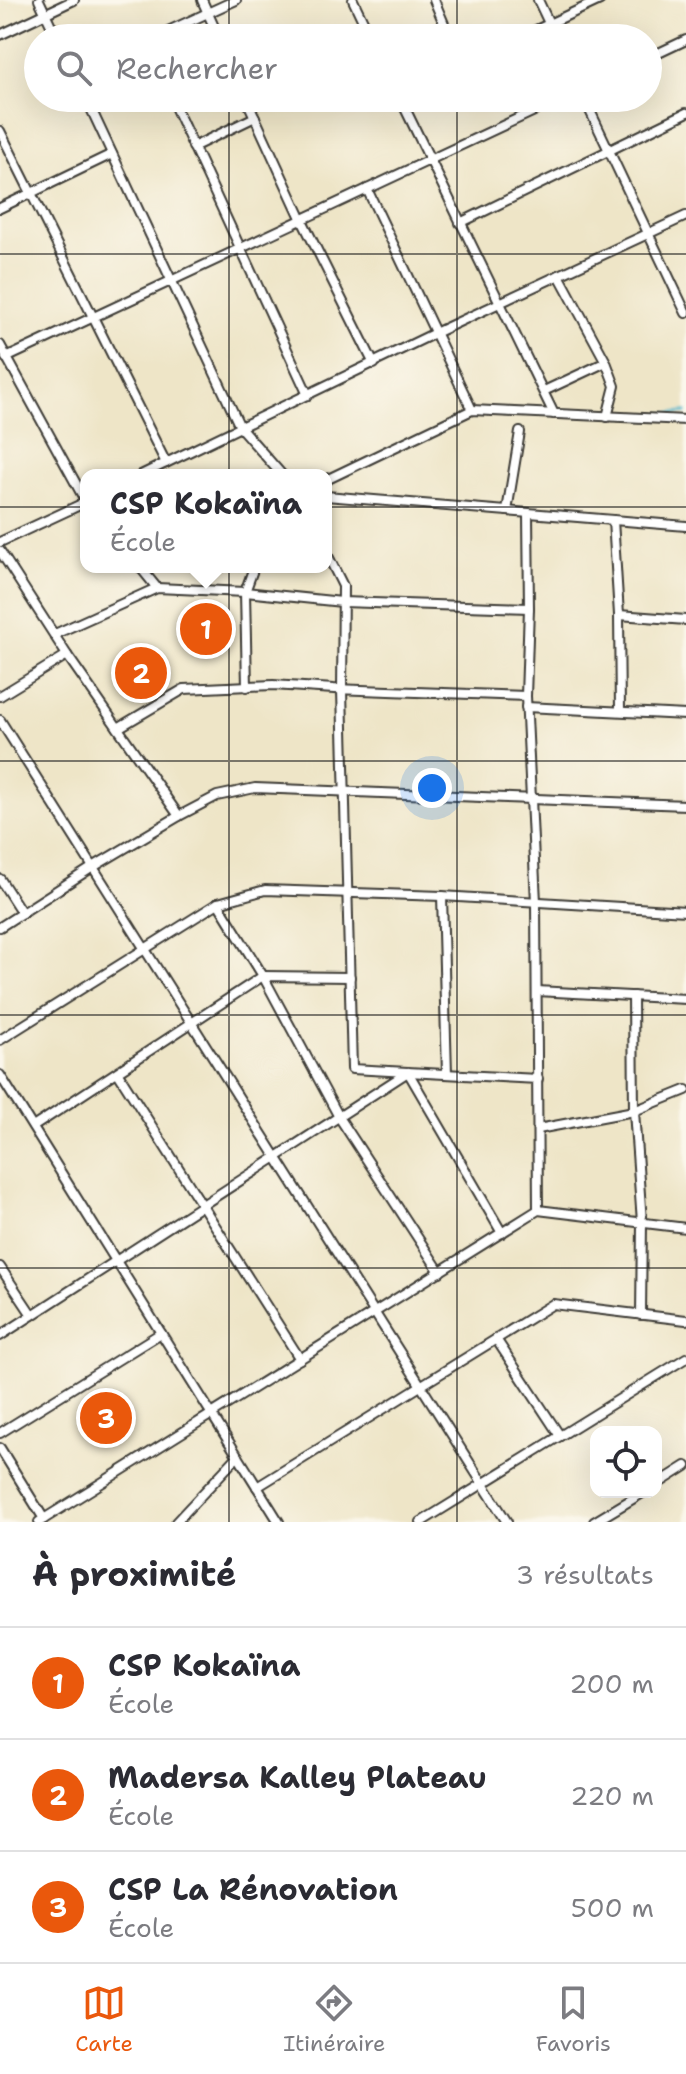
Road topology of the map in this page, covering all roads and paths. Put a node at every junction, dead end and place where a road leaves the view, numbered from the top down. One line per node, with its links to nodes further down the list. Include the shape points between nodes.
1 (39, 0): 9 (street)
2 (74, 0): 9 (street)
3 (202, 0): 10 (street)
4 (236, 0): 10 (street)
5 (353, 0): 14 (street)
6 (434, 0): 15 (street)
7 (538, 0): 16 (street)
8 (600, 0): 16 (street)
9 (46, 13): 11 (street); 17 (street)
10 (208, 13): 12 (street); 13 (street)
11 (51, 24)
12 (184, 24)
13 (213, 24)
14 (364, 24)
15 (444, 24)
16 (549, 24)
17 (0, 35)
18 (686, 40): 19 (street)
19 (662, 51)
20 (92, 112): 31 (street)
21 (177, 112): 29 (street)
22 (253, 112): 27 (street)
23 (407, 112): 32 (street)
24 (532, 112): 32 (street)
25 (591, 112): 30 (street)
26 (686, 113): 30 (street)
27 (255, 117): 29 (street); 37 (street)
28 (0, 131): 34 (street)
29 (193, 147): 40 (street)
30 (610, 151): 38 (street); 39 (street)
31 (112, 154): 34 (street); 42 (street)
32 (430, 160): 33 (street); 38 (street)
33 (367, 189): 37 (street); 46 (street)
34 (31, 193): 35 (street); 45 (street)
35 (0, 208)
36 (686, 216): 39 (street)
37 (302, 220): 40 (street); 50 (street)
38 (460, 223): 43 (street)
39 (648, 233): 41 (street); 44 (street)
40 (241, 248): 42 (street); 52 (street)
41 (559, 275): 43 (street); 49 (street)
42 (172, 281): 45 (street); 57 (street)
43 (499, 304): 46 (street); 51 (street)
44 (685, 309)
45 (93, 317): 48 (street); 59 (street)
46 (435, 333): 50 (street); 53 (street)
47 (0, 345): 48 (street)
48 (6, 358): 63 (street)
49 (606, 362): 51 (street); 55 (street, via 615,386)
50 (374, 364): 52 (street)
51 (544, 391): 54 (street)
52 (308, 395): 57 (street)
53 (472, 410): 54 (street); 62 (street)
54 (554, 414): 55 (street)
55 (607, 417): 56 (street)
56 (686, 420)
57 (240, 427): 59 (street); 61 (street)
58 (520, 432): 66 (street)
59 (166, 463): 60 (street)
60 (154, 469)
61 (277, 469)
62 (332, 477)
63 (80, 491)
64 (332, 496): 66 (street)
65 (80, 505): 70 (street)
66 (507, 511): 67 (street)
67 (528, 514): 68 (street); 78 (street)
68 (613, 520): 69 (street); 79 (street)
69 (686, 526)
70 (0, 542)
71 (0, 551): 81 (street)
72 (332, 564): 77 (street, via 343,586)
73 (145, 573): 75 (street)
74 (252, 573): 76 (street)
75 (157, 588): 76 (street); 81 (street)
76 (245, 592): 77 (street); 83 (street)
77 (342, 602): 78 (street); 84 (street)
78 (529, 608): 86 (street)
79 (619, 615): 80 (street); 88 (street)
80 (686, 620)
81 (55, 634): 82 (street)
82 (67, 655): 85 (street); 91 (street)
83 (247, 687): 84 (street); 91 (street, via 184,689)
84 (342, 690): 86 (street); 92 (street)
85 (0, 696)
86 (526, 696): 87 (street)
87 (526, 707): 88 (street); 93 (street)
88 (620, 711): 89 (street)
89 (686, 715)
90 (0, 720): 96 (street)
91 (118, 728): 95 (street)
92 (346, 791): 93 (street); 95 (street, via 255,788 217,796); 98 (street)
93 (531, 798): 94 (street); 100 (street)
94 (686, 805)
95 (179, 816): 96 (street)
96 (93, 867): 103 (street); 105 (street)
97 (0, 879): 103 (street)
98 (348, 893): 99 (street); 101 (street, via 265,890); 107 (street)
99 (442, 896): 100 (street); 115 (street)
100 (536, 902): 102 (street); 108 (street)
101 (218, 903): 105 (street); 106 (street)
102 (686, 911)
103 (22, 913): 104 (street)
104 (0, 927)
105 (145, 950): 111 (street); 112 (street)
106 (263, 976): 107 (street); 111 (street); 120 (street)
107 (350, 977): 113 (street, via 352,1069)
108 (537, 991): 109 (street); 117 (street)
109 (633, 996): 110 (street); 119 (street)
110 (686, 999)
111 (192, 1024): 114 (street); 123 (street)
112 (0, 1040)
113 (408, 1072): 115 (street); 120 (street); 128 (street)
114 (118, 1073): 121 (street); 124 (street)
115 (447, 1074): 117 (street)
116 (0, 1075): 121 (street)
117 (538, 1079): 122 (street)
118 (686, 1090): 119 (street)
119 (634, 1111): 122 (street); 126 (street)
120 (339, 1117): 123 (street); 131 (street)
121 (33, 1127): 129 (street)
122 (538, 1129): 125 (street)
123 (277, 1157): 124 (street); 132 (street)
124 (202, 1205): 129 (street); 140 (street)
125 (538, 1210): 126 (street); 128 (street)
126 (642, 1222): 127 (street); 134 (street)
127 (686, 1228)
128 (502, 1233): 131 (street)
129 (116, 1261): 133 (street); 136 (street)
130 (0, 1267): 133 (street)
131 (440, 1272): 132 (street)
132 (375, 1312): 140 (street); 141 (street)
133 (32, 1315): 137 (street)
134 (641, 1315): 135 (street); 138 (street, via 553,1304)
135 (686, 1320)
136 (161, 1333): 142 (street); 143 (street)
137 (0, 1336)
138 (496, 1339): 141 (street); 144 (street)
139 (686, 1358): 144 (street)
140 (300, 1359): 142 (street)
141 (421, 1386): 149 (street); 150 (street)
142 (212, 1414): 146 (street); 152 (street)
143 (0, 1433)
144 (560, 1436): 149 (street)
145 (0, 1448): 152 (street)
146 (238, 1456): 150 (street); 153 (street)
147 (686, 1466): 148 (street)
148 (662, 1481)
149 (483, 1484): 155 (street); 156 (street)
150 (257, 1487): 154 (street)
151 (634, 1498): 157 (street)
152 (42, 1520)
153 (176, 1522)
154 (279, 1522)
155 (421, 1522)
156 (507, 1522)
157 (594, 1522)

